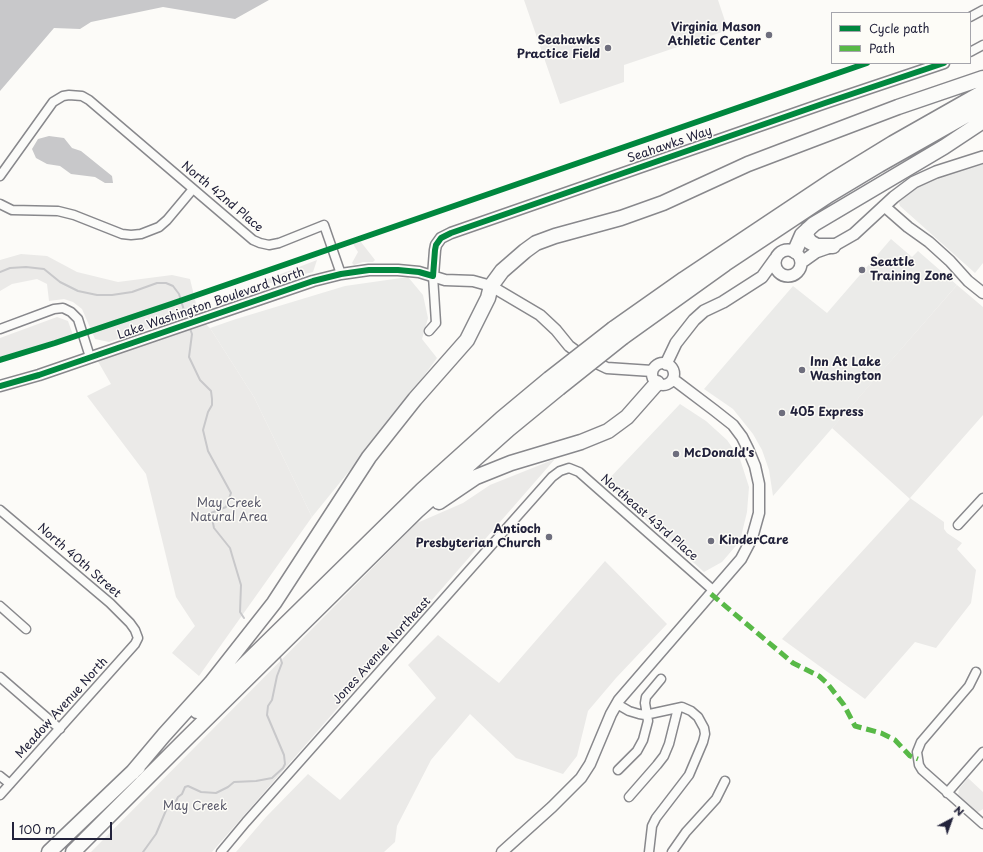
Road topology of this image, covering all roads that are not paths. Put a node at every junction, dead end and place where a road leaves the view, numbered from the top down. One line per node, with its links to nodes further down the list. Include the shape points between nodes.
1 (983, 10): 2 (street)
2 (971, 16)
3 (983, 45): 4 (street)
4 (971, 51)
5 (941, 64): 21 (street, Seahawks Way, via 451,233 440,238 436,245)
6 (983, 78): 23 (highway, via 748,164 621,218 536,243 502,271)
7 (983, 92): 27 (highway, via 831,181 696,270)
8 (983, 106): 27 (highway, via 829,195)
9 (983, 121): 15 (highway)
10 (983, 157): 14 (main road, via 914,182)
11 (0, 176): 12 (street, North 42nd Place, via 53,102 63,96 76,95 89,100)
12 (193, 189): 13 (street, via 159,227 131,235 58,211 12,210); 19 (street, North 42nd Place, via 248,236 260,243 279,243 324,225)
13 (0, 204)
14 (884, 206): 16 (main road, via 854,234); 24 (street, via 929,242)
15 (808, 229): 16 (highway, via 806,236 810,242 817,246); 17 (highway, via 802,236)
16 (833, 246): 17 (main road)
17 (798, 255): 18 (main road, via 791,250 783,250); 20 (main road, via 801,266 796,274)
18 (775, 259): 20 (main road, via 775,267); 22 (main road)
19 (341, 274): 21 (street, Lake Washington Boulevard North, via 369,270 398,270); 28 (street, Lake Washington Boulevard North)
20 (780, 274): 22 (main road)
21 (433, 276): 23 (street, Lake Washington Boulevard North, via 444,280 473,281); 26 (street, via 436,323)
22 (762, 277): 29 (main road, via 704,311 694,320 676,343)
23 (491, 286): 30 (street, Lake Washington Boulevard North, via 540,316 569,346 584,357 607,368); 54 (highway, via 488,298 467,340 369,457 274,603 211,683)
24 (983, 293)
25 (0, 329): 28 (street, via 63,308 78,320)
26 (429, 331)
27 (618, 333): 32 (highway, bridge)
28 (90, 357): 33 (street, Lake Washington Boulevard North)
29 (666, 364): 30 (street, via 659,364 654,368); 31 (street, via 673,372)
30 (654, 377): 31 (street, via 660,385 667,384); 38 (highway, via 627,417 608,431 476,477 431,508)
31 (672, 379): 39 (street, via 736,428 755,466 759,484 759,513 752,538 741,559)
32 (554, 383): 38 (highway); 41 (highway, via 501,419 422,490)
33 (0, 386)
34 (565, 469): 39 (street, Northeast 43rd Place, via 579,472); 64 (street, Jones Avenue Northeast, via 552,477)
35 (983, 498): 37 (street)
36 (0, 510): 43 (street, North 40th Street, via 110,603)
37 (958, 525)
38 (346, 581): 41 (highway)
39 (714, 591): 48 (street)
40 (0, 606): 42 (street)
41 (302, 616): 44 (highway)
42 (26, 629)
43 (138, 635): 51 (street, Meadow Avenue North, via 136,644)
44 (246, 672): 54 (highway); 63 (highway, via 186,738)
45 (976, 672): 58 (street, via 969,686 918,746 918,759 922,770)
46 (0, 677): 51 (street)
47 (661, 680): 50 (street, via 646,696)
48 (617, 704): 50 (street, via 629,711); 65 (street, via 581,778)
49 (678, 708): 50 (street); 60 (street, via 664,756); 66 (street, via 691,711 698,717 705,734 689,775 652,826)
50 (647, 714): 53 (street, via 647,728 643,740)
51 (60, 729): 57 (street, Meadow Avenue North)
52 (983, 752): 58 (street)
53 (618, 770)
54 (132, 773): 62 (highway)
55 (0, 776): 57 (street)
56 (725, 781): 67 (street, via 716,799 686,832)
57 (10, 784): 59 (street, Meadow Avenue North)
58 (947, 793): 61 (street)
59 (0, 795)
60 (628, 796)
61 (983, 824)
62 (49, 852)
63 (74, 852)
64 (221, 852)
65 (502, 852)
66 (649, 852)
67 (672, 852)

